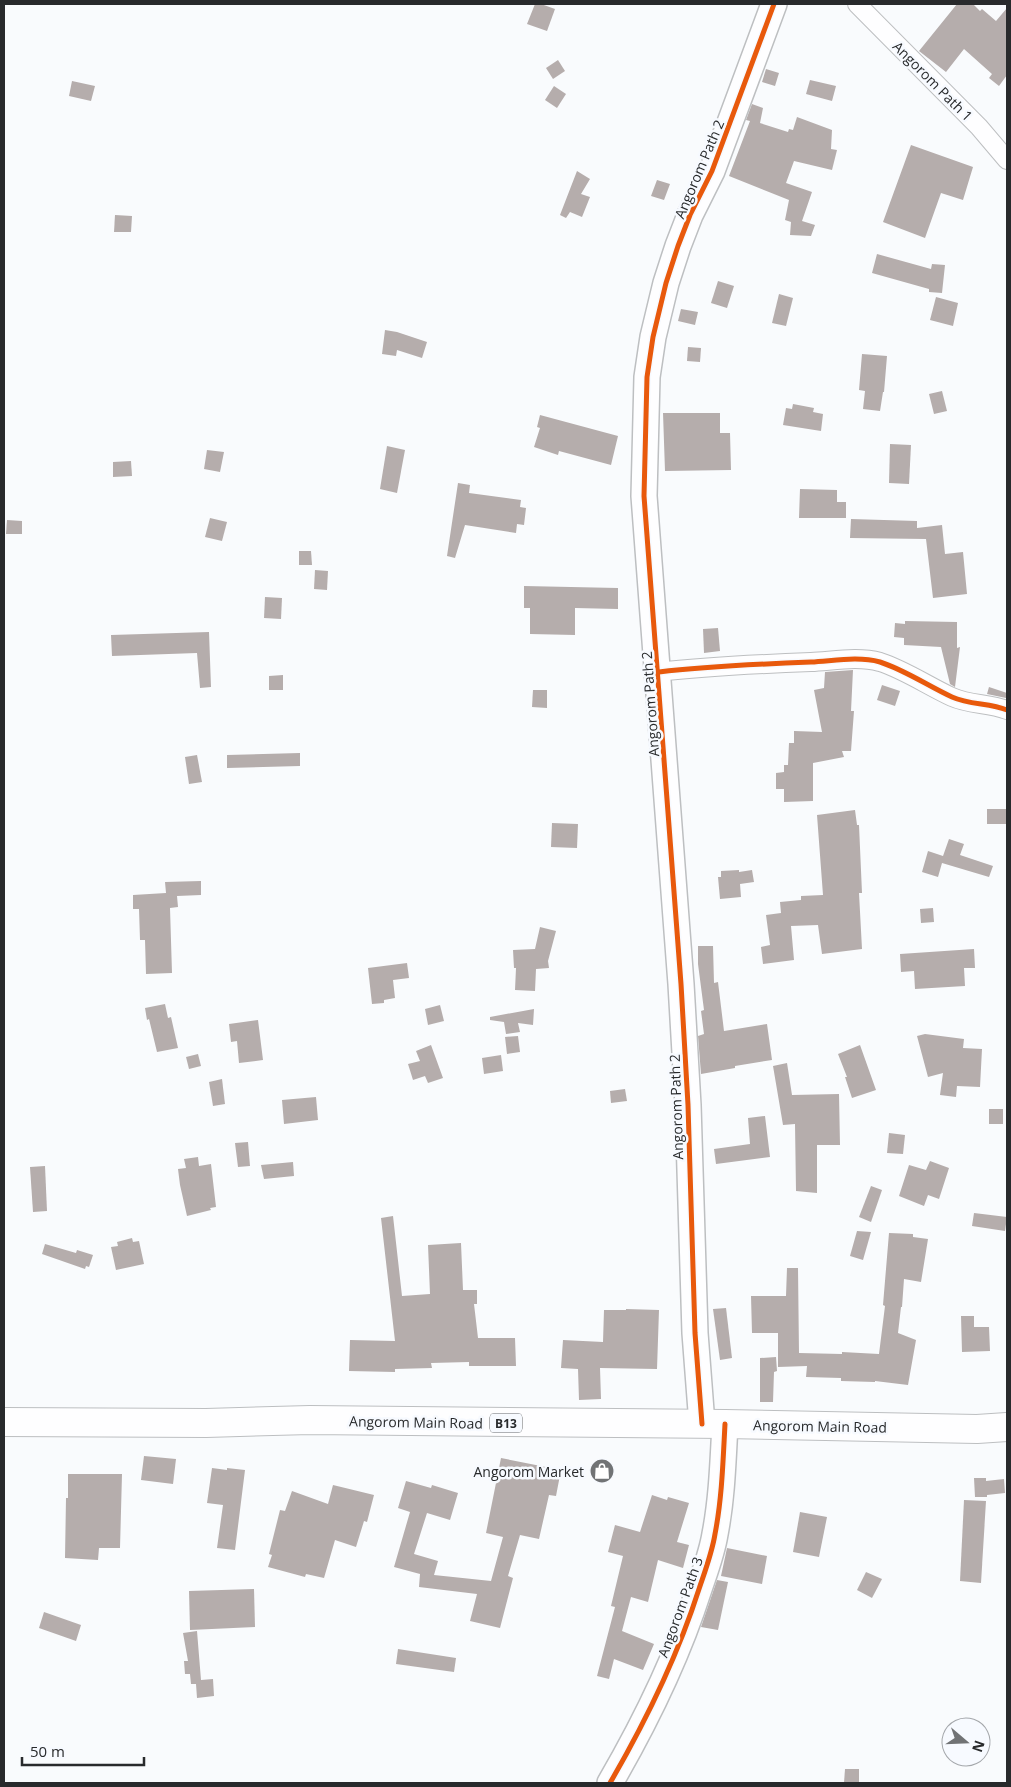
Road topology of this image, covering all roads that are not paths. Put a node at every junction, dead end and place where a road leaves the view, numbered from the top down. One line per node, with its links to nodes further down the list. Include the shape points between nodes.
1 (774, 4): 4 (street, Angorom Path 2, via 712,171 678,246 653,336 647,377 644,496)
2 (858, 4): 3 (street, Angorom Path 1, via 979,127)
3 (1007, 160)
4 (659, 672): 5 (street, via 859,659 879,662 901,671 953,698); 7 (street, Angorom Path 2, via 681,984 695,1333)
5 (1007, 710)
6 (4, 1422): 7 (highway, Angorom Main Road / B13, via 310,1420)
7 (714, 1424): 8 (highway, Angorom Main Road / B13); 9 (street, Angorom Path 3, via 722,1485 715,1535 704,1575 668,1673)
8 (1007, 1427)
9 (610, 1783)

